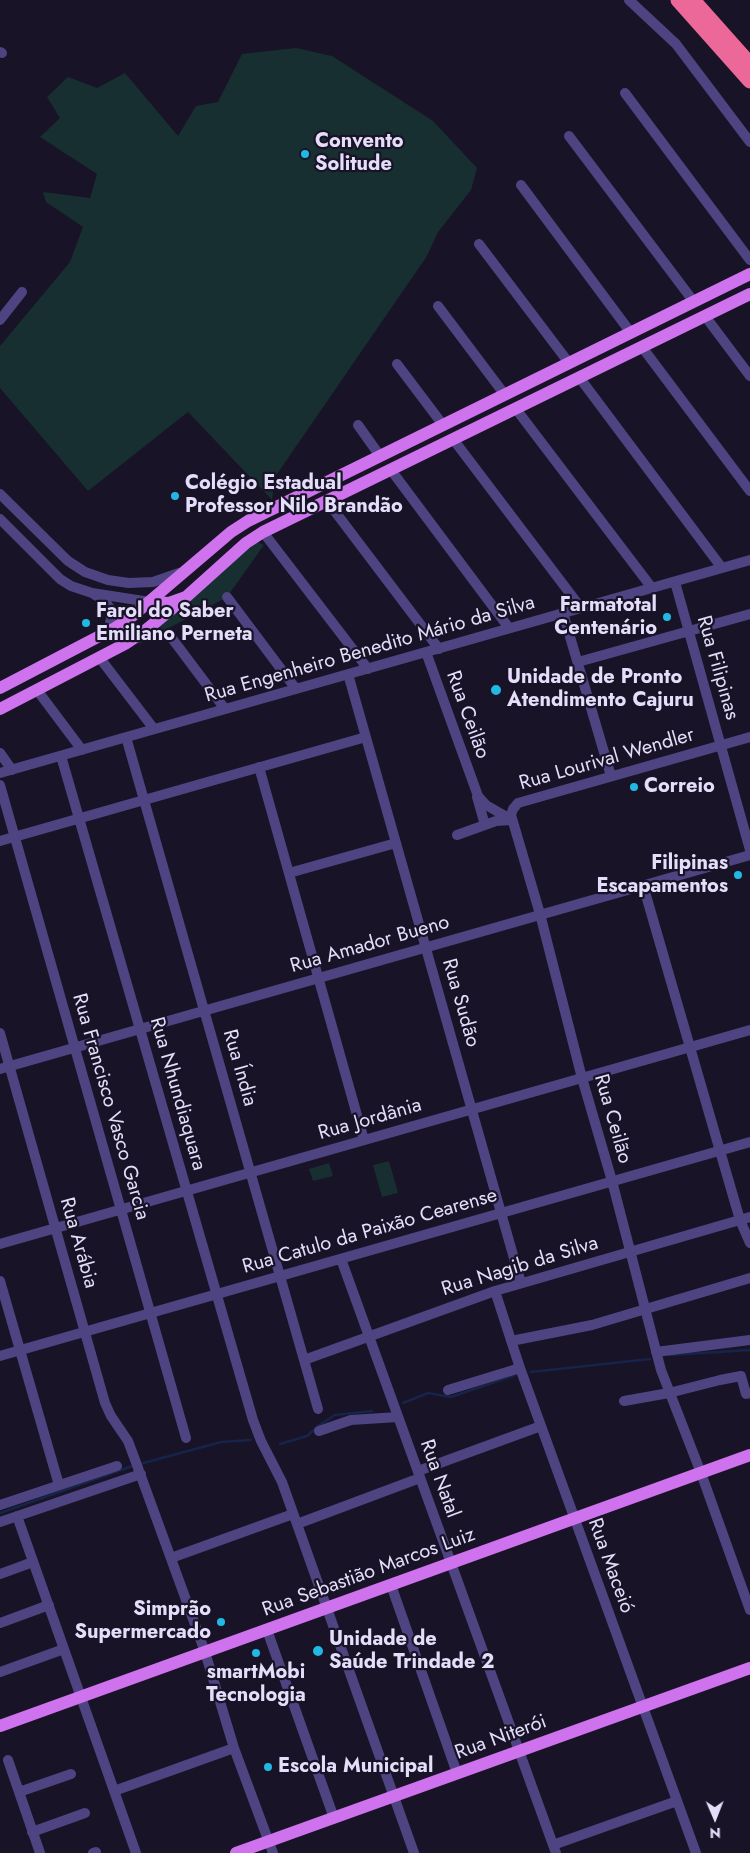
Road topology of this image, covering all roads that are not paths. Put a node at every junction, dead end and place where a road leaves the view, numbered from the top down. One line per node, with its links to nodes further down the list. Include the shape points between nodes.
1 (629, 0): 10 (street, via 676,44)
2 (678, 0): 7 (highway)
3 (693, 0): 4 (highway)
4 (720, 30): 5 (highway); 6 (highway)
5 (750, 54)
6 (750, 64)
7 (750, 81)
8 (625, 93): 13 (street)
9 (569, 136): 18 (street)
10 (750, 142)
11 (521, 186): 23 (street)
12 (479, 244): 25 (street)
13 (750, 260)
14 (746, 276): 15 (main road); 17 (main road, via 738,283 738,288 741,293)
15 (720, 289): 18 (main road); 20 (main road, via 730,297)
16 (22, 292): 22 (street)
17 (750, 294): 20 (main road)
18 (694, 302): 23 (main road)
19 (438, 306): 32 (street)
20 (727, 306): 21 (main road)
21 (705, 316): 24 (main road); 28 (street)
22 (0, 320)
23 (631, 333): 25 (main road)
24 (642, 347): 29 (main road); 43 (street)
25 (569, 363): 27 (main road)
26 (397, 364): 35 (street)
27 (542, 376): 30 (main road); 31 (main road, via 538,380 539,388 547,393)
28 (750, 376)
29 (579, 377): 31 (main road); 50 (street)
30 (518, 389): 32 (main road); 33 (main road, via 525,388 531,397)
31 (551, 391): 33 (main road)
32 (505, 394): 35 (main road)
33 (522, 406): 36 (main road); 52 (street)
34 (358, 425): 37 (street)
35 (443, 425): 37 (main road)
36 (453, 439): 39 (main road); 57 (street)
37 (380, 456): 38 (main road)
38 (359, 466): 40 (main road); 41 (main road, via 358,475)
39 (391, 470): 41 (main road); 60 (street)
40 (341, 475): 42 (main road, via 349,479); 49 (main road, via 239,526)
41 (369, 480): 42 (main road)
42 (349, 490): 45 (main road)
43 (750, 491)
44 (0, 495): 49 (street, via 68,561 98,578 124,583 153,582)
45 (327, 501): 47 (main road); 64 (street)
46 (1, 522): 53 (street, via 60,579)
47 (263, 532): 54 (main road); 68 (street)
48 (750, 560): 50 (street, Rua Engenheiro Benedito Mário da Silva)
49 (191, 567): 56 (main road)
50 (722, 568): 51 (street, Rua Engenheiro Benedito Mário da Silva)
51 (675, 582): 52 (street, Rua Engenheiro Benedito Mário da Silva); 61 (street, Rua Filipinas)
52 (652, 588): 57 (street, Rua Engenheiro Benedito Mário da Silva)
53 (92, 593): 56 (street); 62 (street, via 110,608)
54 (186, 597): 56 (main road, via 169,603); 66 (main road, via 136,637)
55 (227, 597): 71 (street)
56 (150, 602): 62 (main road)
57 (581, 608): 58 (street, Rua Engenheiro Benedito Mário da Silva)
58 (563, 613): 60 (street, Rua Engenheiro Benedito Mário da Silva); 67 (street)
59 (750, 614): 61 (street)
60 (509, 628): 64 (street, Rua Engenheiro Benedito Mário da Silva)
61 (689, 631): 67 (street); 80 (street, Rua Filipinas)
62 (108, 632): 70 (main road)
63 (171, 637): 74 (street)
64 (439, 649): 65 (street, Rua Engenheiro Benedito Mário da Silva)
65 (426, 652): 68 (street, Rua Engenheiro Benedito Mário da Silva); 89 (street, Rua Ceilão)
66 (99, 657): 72 (main road); 76 (street)
67 (578, 662): 87 (street)
68 (368, 669): 69 (street, Rua Engenheiro Benedito Mário da Silva)
69 (348, 674): 71 (street, Rua Engenheiro Benedito Mário da Silva); 78 (street, Rua Sudão)
70 (5, 686): 73 (main road, via 13,699)
71 (296, 689): 74 (street, Rua Engenheiro Benedito Mário da Silva)
72 (38, 690): 73 (main road); 81 (street)
73 (18, 700): 75 (main road)
74 (225, 709): 76 (street, Rua Engenheiro Benedito Mário da Silva)
75 (0, 710)
76 (154, 729): 77 (street, Rua Engenheiro Benedito Mário da Silva)
77 (126, 737): 81 (street, Rua Engenheiro Benedito Mário da Silva); 90 (street, Rua Índia)
78 (366, 737): 84 (street); 97 (street, Rua Sudão)
79 (750, 737): 80 (street, Rua Lourival Wendler)
80 (720, 745): 87 (street, Rua Lourival Wendler); 98 (street, Rua Filipinas)
81 (82, 750): 83 (street, Rua Engenheiro Benedito Mário da Silva)
82 (0, 753): 85 (street)
83 (61, 756): 85 (street, Rua Engenheiro Benedito Mário da Silva); 91 (street, Rua Nhundiaquara)
84 (259, 767): 90 (street); 100 (street)
85 (12, 770): 86 (street, Rua Engenheiro Benedito Mário da Silva)
86 (0, 773)
87 (611, 776): 92 (street, Rua Lourival Wendler, via 518,803 512,810)
88 (0, 785): 95 (street, Rua Francisco Vasco Garcia)
89 (475, 789): 92 (street, Rua Ceilão, via 482,801); 93 (street, Rua Ceilão)
90 (144, 800): 91 (street); 105 (street, Rua Índia)
91 (79, 819): 95 (street); 106 (street, Rua Nhundiaquara)
92 (512, 820): 93 (street, Rua Lourival Wendler); 102 (street, Rua Ceilão)
93 (485, 824): 94 (street, Rua Lourival Wendler)
94 (457, 835)
95 (15, 837): 96 (street); 110 (street, Rua Francisco Vasco Garcia)
96 (0, 841)
97 (396, 843): 100 (street); 103 (street, Rua Sudão)
98 (750, 850)
99 (750, 855): 101 (street, Rua Amador Bueno)
100 (288, 872): 104 (street)
101 (643, 885): 102 (street, Rua Amador Bueno); 109 (street)
102 (540, 914): 103 (street, Rua Amador Bueno); 112 (street, Rua Ceilão)
103 (426, 947): 104 (street, Rua Amador Bueno); 113 (street, Rua Sudão)
104 (318, 978): 105 (street, Rua Amador Bueno); 114 (street)
105 (204, 1010): 106 (street, Rua Amador Bueno); 117 (street, Rua Índia)
106 (140, 1029): 110 (street, Rua Amador Bueno); 119 (street, Rua Nhundiaquara)
107 (750, 1030): 109 (street, Rua Jordânia)
108 (0, 1033): 111 (street, Rua Arábia)
109 (690, 1047): 112 (street, Rua Jordânia); 116 (street)
110 (75, 1048): 111 (street, Rua Amador Bueno); 120 (street, Rua Francisco Vasco Garcia)
111 (5, 1068): 123 (street, Rua Arábia)
112 (582, 1078): 113 (street, Rua Jordânia); 118 (street, Rua Ceilão)
113 (472, 1110): 114 (street, Rua Jordânia); 121 (street, Rua Sudão)
114 (364, 1140): 117 (street, Rua Jordânia)
115 (750, 1142): 116 (street, Rua Catulo da Paixão Cearense)
116 (720, 1151): 118 (street, Rua Catulo da Paixão Cearense); 122 (street)
117 (250, 1173): 119 (street, Rua Jordânia); 128 (street, Rua Índia)
118 (612, 1181): 121 (street, Rua Catulo da Paixão Cearense); 126 (street, Rua Ceilão)
119 (187, 1191): 120 (street, Rua Jordânia); 133 (street, Rua Nhundiaquara)
120 (121, 1210): 123 (street, Rua Jordânia); 135 (street, Rua Francisco Vasco Garcia)
121 (501, 1213): 127 (street, Rua Catulo da Paixão Cearense); 131 (street, Rua Sudão)
122 (745, 1219): 124 (street); 126 (street, Rua Nagib da Silva)
123 (56, 1228): 125 (street, Rua Jordânia); 136 (street, Rua Arábia)
124 (750, 1243)
125 (0, 1244)
126 (631, 1251): 131 (street, Rua Nagib da Silva); 134 (street, Rua Ceilão)
127 (340, 1259): 128 (street, Rua Catulo da Paixão Cearense); 137 (street, Rua Natal)
128 (280, 1276): 133 (street, Rua Catulo da Paixão Cearense); 143 (street, Rua Índia)
129 (750, 1278): 134 (street)
130 (0, 1281): 140 (street)
131 (521, 1283): 132 (street, Rua Nagib da Silva)
132 (495, 1291): 137 (street, Rua Nagib da Silva); 139 (street, Rua Maceió)
133 (216, 1294): 135 (street, Rua Catulo da Paixão Cearense); 161 (street, Rua Nhundiaquara, via 250,1411)
134 (646, 1310): 139 (street); 141 (street, Rua Ceilão)
135 (150, 1313): 136 (street, Rua Catulo da Paixão Cearense); 153 (street, Rua Francisco Vasco Garcia)
136 (85, 1332): 140 (street, Rua Catulo da Paixão Cearense); 157 (street, Rua Arábia, via 108,1410 128,1441)
137 (369, 1337): 143 (street, Rua Nagib da Silva); 150 (street, Rua Natal)
138 (750, 1340): 141 (street)
139 (511, 1341): 144 (street, Rua Maceió)
140 (20, 1350): 142 (street, Rua Catulo da Paixão Cearense); 159 (street)
141 (656, 1352): 146 (street, Rua Ceilão)
142 (0, 1356)
143 (304, 1360): 149 (street, Rua Índia)
144 (520, 1368): 145 (street); 151 (street, Rua Maceió)
145 (448, 1390)
146 (669, 1393): 147 (street, via 741,1376 746,1394); 148 (street); 156 (street, Rua Ceilão)
147 (750, 1393)
148 (624, 1401)
149 (318, 1409)
150 (398, 1417): 152 (street, via 351,1420); 158 (street, Rua Natal)
151 (541, 1426): 158 (street); 163 (street, Rua Maceió)
152 (319, 1430)
153 (186, 1438)
154 (750, 1455): 156 (main road, Rua Sebastião Marcos Luiz)
155 (117, 1466): 159 (street)
156 (701, 1473): 163 (main road, Rua Sebastião Marcos Luiz); 173 (street, Rua Ceilão)
157 (141, 1474): 162 (street); 166 (street, Rua Arábia)
158 (419, 1474): 165 (street); 168 (street, Rua Natal)
159 (58, 1486): 160 (street)
160 (0, 1505)
161 (293, 1514): 165 (street, Rua Nhundiaquara); 166 (street)
162 (17, 1516): 164 (street); 167 (street)
163 (574, 1519): 168 (main road, Rua Sebastião Marcos Luiz); 181 (street, Rua Maceió)
164 (0, 1522)
165 (297, 1524): 172 (street, Rua Nhundiaquara)
166 (171, 1558): 177 (street, Rua Arábia)
167 (33, 1562): 169 (street); 171 (street)
168 (451, 1563): 170 (main road, Rua Sebastião Marcos Luiz); 184 (street, Rua Natal)
169 (0, 1574)
170 (391, 1585): 172 (main road, Rua Sebastião Marcos Luiz); 186 (street)
171 (49, 1605): 174 (street); 176 (street)
172 (327, 1608): 175 (main road, Rua Sebastião Marcos Luiz); 190 (street, Rua Nhundiaquara)
173 (750, 1610)
174 (0, 1623)
175 (267, 1630): 177 (main road, Rua Sebastião Marcos Luiz); 193 (street)
176 (64, 1649): 179 (street); 180 (street)
177 (205, 1652): 180 (main road, Rua Sebastião Marcos Luiz); 183 (street, Rua Arábia)
178 (750, 1668): 181 (main road, Rua Niterói)
179 (0, 1672)
180 (81, 1697): 182 (main road, Rua Sebastião Marcos Luiz); 188 (street)
181 (643, 1706): 184 (main road, Rua Niterói); 191 (street, Rua Maceió)
182 (0, 1726)
183 (234, 1748): 188 (street); 195 (street, Rua Arábia)
184 (519, 1751): 186 (main road, Rua Niterói); 196 (street, Rua Natal)
185 (8, 1760): 189 (street)
186 (457, 1773): 190 (main road, Rua Niterói)
187 (71, 1774): 189 (street)
188 (114, 1791): 198 (street)
189 (19, 1792): 194 (street)
190 (394, 1796): 193 (main road, Rua Niterói); 200 (street, Rua Nhundiaquara)
191 (677, 1800): 196 (street); 201 (street, Rua Maceió)
192 (85, 1813): 194 (street)
193 (334, 1818): 195 (main road, Rua Niterói)
194 (32, 1832): 197 (street)
195 (271, 1847): 199 (main road, Rua Niterói)
196 (555, 1849)
197 (40, 1853)
198 (136, 1853)
199 (236, 1853)
200 (414, 1853)
201 (696, 1853)

